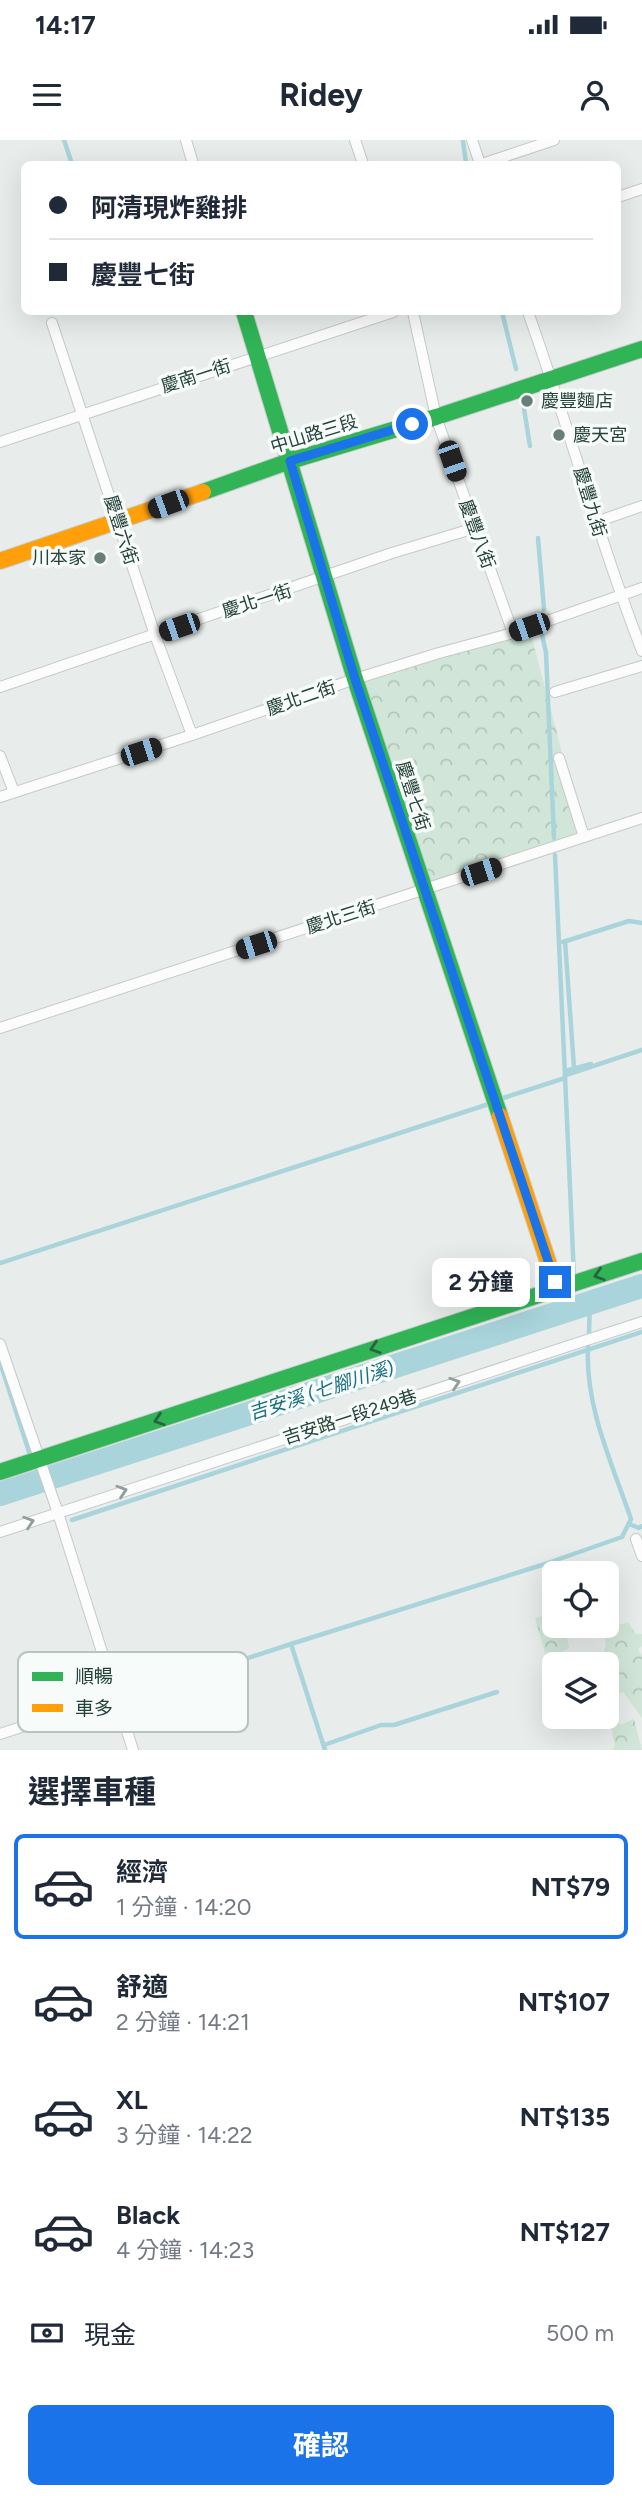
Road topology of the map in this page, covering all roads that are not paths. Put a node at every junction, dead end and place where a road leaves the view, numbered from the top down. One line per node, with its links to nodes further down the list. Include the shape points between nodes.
1 (186, 140): 5 (street)
2 (355, 140): 6 (street)
3 (472, 140): 7 (street)
4 (554, 140): 8 (street)
5 (192, 161)
6 (362, 161)
7 (480, 161)
8 (490, 161)
9 (642, 189): 10 (street)
10 (621, 196)
11 (245, 315): 17 (street, 慶豐七街)
12 (385, 315): 17 (street, 慶南一街)
13 (414, 315): 20 (street, 慶豐八街)
14 (529, 315): 18 (street, 慶豐九街)
15 (52, 323): 19 (street, 慶豐六街)
16 (642, 349): 18 (street, 中山路三段)
17 (257, 356): 19 (street, 慶南一街); 22 (street, 慶豐七街)
18 (551, 378): 20 (street, 中山路三段); 25 (street, 慶豐九街)
19 (82, 414): 21 (street, 慶南一街); 24 (street, 慶豐六街)
20 (436, 417): 22 (street, 中山路三段); 26 (street, 慶豐八街)
21 (0, 442)
22 (290, 461): 24 (street, 中山路三段); 28 (street, 慶豐七街)
23 (642, 506): 25 (street)
24 (120, 522): 27 (street, 中山路三段); 32 (street, 慶豐六街)
25 (596, 522): 30 (street, 慶豐九街)
26 (474, 528): 28 (street, 慶北一街); 31 (street, 慶豐八街)
27 (0, 561)
28 (323, 579): 32 (street, 慶北一街); 35 (street, 慶豐七街)
29 (642, 588): 30 (street, 慶北二街)
30 (620, 595): 31 (street, 慶北二街); 33 (street, 慶豐九街)
31 (513, 633): 35 (street, 慶北二街)
32 (155, 635): 36 (street, 慶北一街); 38 (street, 慶豐六街)
33 (642, 651)
34 (642, 666): 37 (street)
35 (355, 679): 38 (street, 慶北二街); 45 (street, 慶豐七街)
36 (0, 687)
37 (555, 692)
38 (192, 735): 41 (street, 慶北二街)
39 (0, 756): 41 (street)
40 (559, 758): 44 (street)
41 (14, 792): 42 (street, 慶北二街)
42 (0, 797)
43 (642, 818): 44 (street, 慶北三街)
44 (584, 837): 45 (street, 慶北三街)
45 (425, 890): 46 (street, 慶北三街); 48 (street, 慶豐七街)
46 (0, 1028)
47 (642, 1261): 48 (street, one-way to 48)
48 (557, 1289): 51 (street, one-way to 51)
49 (642, 1322): 53 (street, 吉安路一段249巷, one-way to 49)
50 (0, 1344): 51 (street)
51 (38, 1460): 52 (street); 53 (street)
52 (0, 1472)
53 (58, 1513): 54 (street, 吉安路一段249巷, one-way to 53); 57 (street)
54 (0, 1532)
55 (636, 1539): 56 (street)
56 (642, 1556)
57 (101, 1652)
58 (18, 1728): 60 (street)
59 (127, 1732): 61 (street)
60 (0, 1734)
61 (133, 1750)

